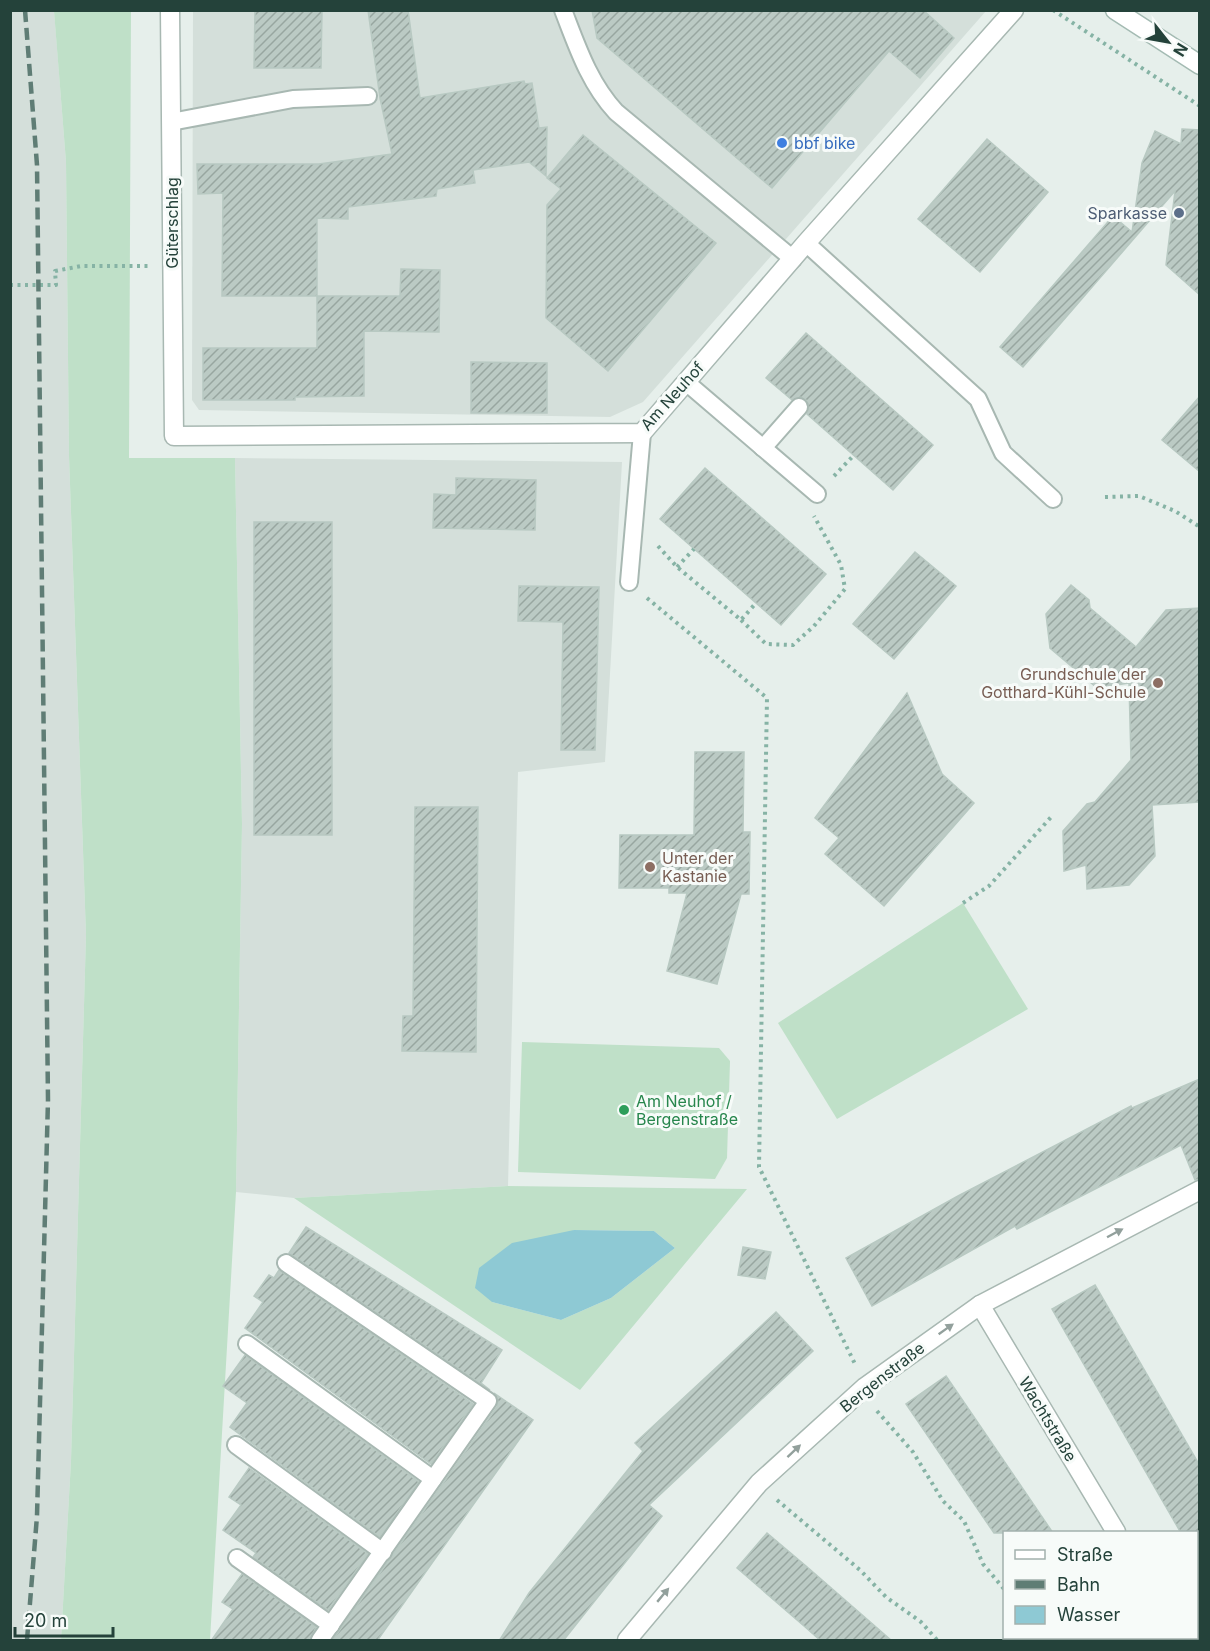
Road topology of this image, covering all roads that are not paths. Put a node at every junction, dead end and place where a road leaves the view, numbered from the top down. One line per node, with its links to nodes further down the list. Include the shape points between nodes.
1 (170, 10): 7 (street, Güterschlag)
2 (562, 10): 9 (lane, via 601,96)
3 (1014, 10): 8 (street, Am Neuhof)
4 (1115, 10): 5 (street)
5 (1200, 65)
6 (368, 96): 7 (lane, via 293,99)
7 (171, 122): 13 (street, Güterschlag)
8 (806, 243): 9 (street, Am Neuhof); 16 (lane, via 978,399 1003,453)
9 (793, 259): 10 (street, Am Neuhof)
10 (687, 382): 12 (street, Am Neuhof); 14 (lane)
11 (800, 407): 14 (lane)
12 (642, 433): 13 (street, Am Neuhof); 17 (lane)
13 (174, 436)
14 (763, 448): 15 (lane)
15 (817, 494)
16 (1053, 499)
17 (629, 582)
18 (1200, 1190): 20 (street, Bergenstraße, one-way to 18)
19 (286, 1263): 23 (lane, via 488,1401)
20 (980, 1305): 24 (street, Wachtstraße); 29 (street, Bergenstraße, one-way to 20, via 759,1483 862,1389)
21 (247, 1344): 23 (lane)
22 (236, 1445): 25 (lane)
23 (433, 1479): 25 (lane)
24 (1115, 1531)
25 (382, 1552): 27 (lane)
26 (237, 1558): 27 (lane)
27 (331, 1624): 28 (lane)
28 (320, 1641)
29 (627, 1641)

